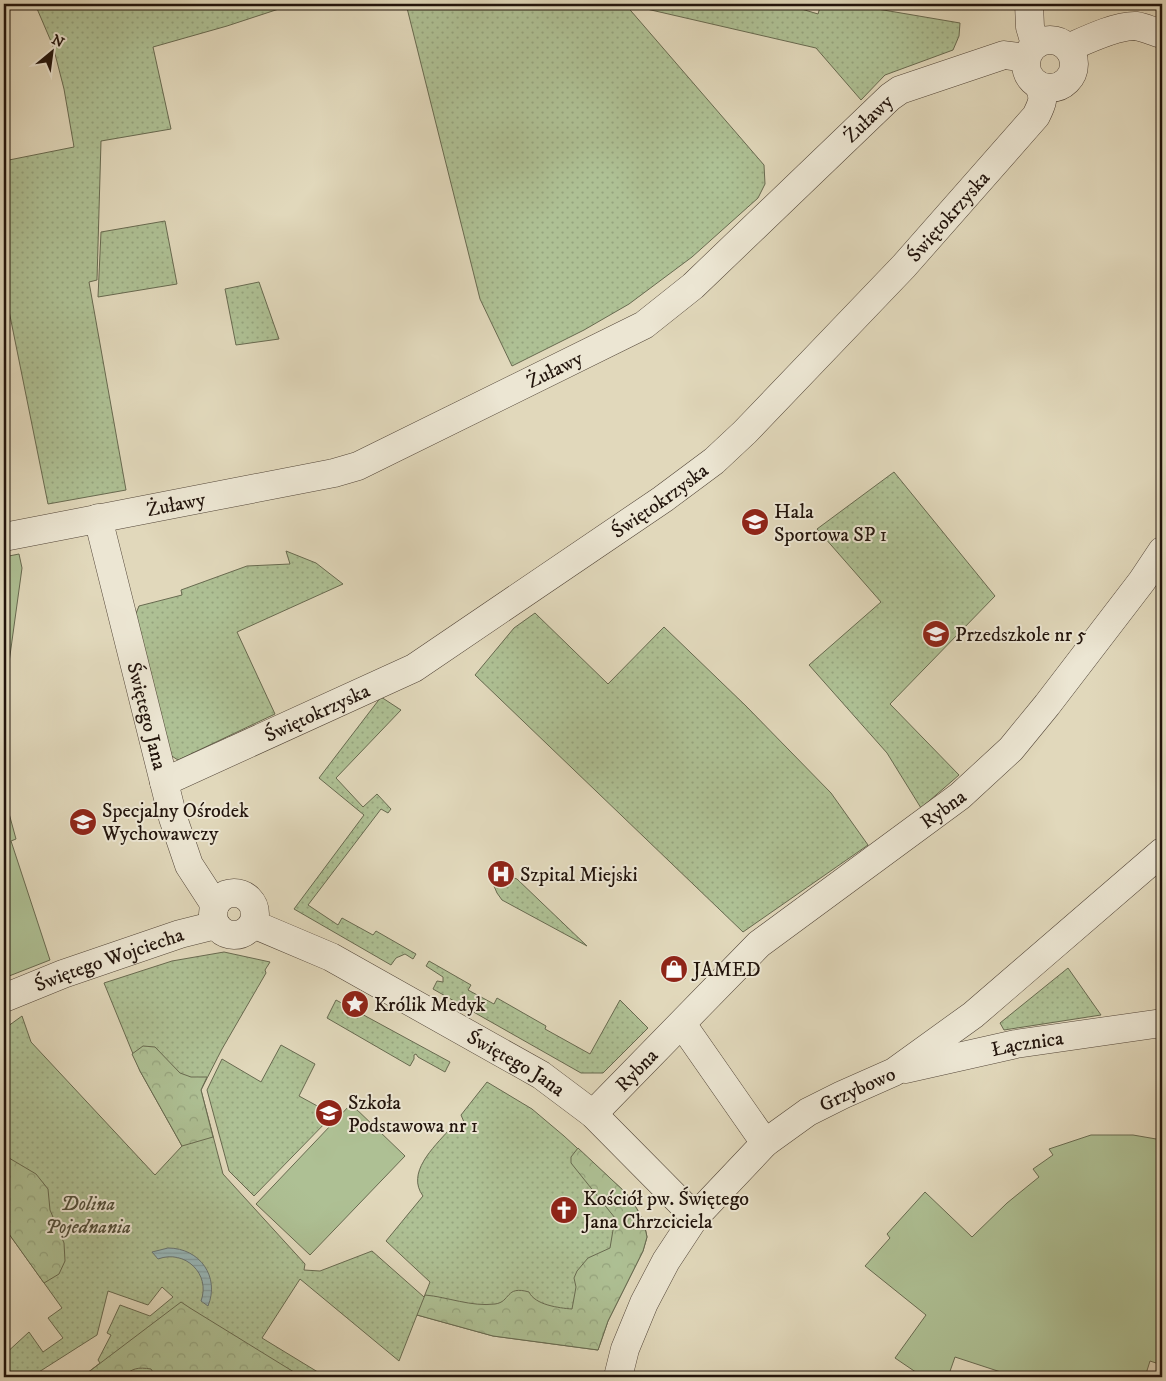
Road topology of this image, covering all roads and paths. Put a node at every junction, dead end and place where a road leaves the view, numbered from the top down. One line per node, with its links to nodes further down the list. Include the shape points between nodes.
1 (1029, 4): 4 (street)
2 (1162, 34): 3 (street, via 1137,26 1126,27)
3 (1068, 48): 4 (street, via 1061,42 1043,40); 5 (street, via 1074,68 1067,81 1054,88)
4 (1030, 51): 5 (street, via 1026,66 1028,75); 6 (street, Żuławy, via 1004,55 900,90 890,97 693,286 644,325 358,466)
5 (1040, 86): 9 (street, Świętokrzyska, via 1044,96 1036,116 904,266 714,461 414,668)
6 (98, 518): 7 (street, Żuławy); 9 (street, Świętego Jana)
7 (4, 537)
8 (1162, 551): 14 (street, Rybna, via 1009,751 960,796 759,944)
9 (164, 782): 11 (street, Świętego Jana, via 189,865)
10 (1162, 852): 15 (street, Grzybowo, via 973,1015)
11 (216, 915): 12 (street, Świętego Wojciecha, via 180,934); 16 (street, Świętego Jana, via 227,934 246,932 253,924 340,961 540,1075)
12 (4, 998)
13 (1162, 1023): 15 (street, Łącznica, via 1016,1044)
14 (682, 1024): 16 (street, Rybna); 17 (street)
15 (894, 1072): 17 (street, Grzybowo, via 808,1112)
16 (593, 1114): 18 (street, Świętego Jana)
17 (765, 1143): 18 (street, Grzybowo)
18 (696, 1217): 19 (street, Grzybowo, via 666,1261 644,1303 625,1349)
19 (618, 1377)

